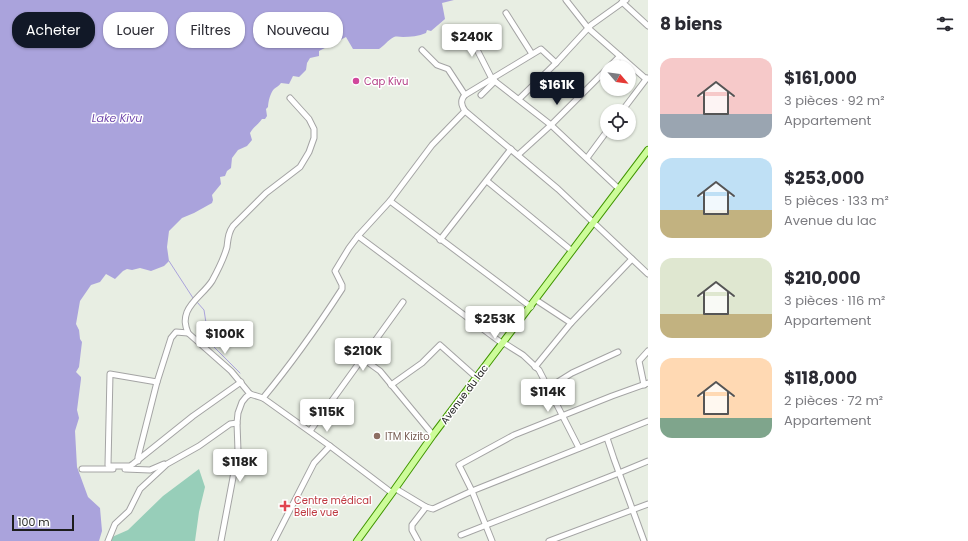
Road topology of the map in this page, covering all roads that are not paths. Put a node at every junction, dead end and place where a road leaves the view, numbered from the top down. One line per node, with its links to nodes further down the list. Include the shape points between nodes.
1 (566, 0): 5 (street)
2 (624, 1): 4 (street); 5 (street)
3 (506, 13): 8 (street)
4 (648, 26)
5 (588, 28): 9 (street); 11 (street)
6 (467, 30): 14 (street)
7 (422, 50): 15 (street, via 437,65 447,68)
8 (532, 54): 11 (street, via 542,49); 14 (street)
9 (620, 56): 10 (street); 13 (street)
10 (616, 60)
11 (556, 62): 18 (street)
12 (600, 76): 21 (street)
13 (647, 78): 19 (street)
14 (493, 80): 15 (street); 16 (street); 18 (street)
15 (465, 95): 20 (street, via 461,102)
16 (481, 95)
17 (290, 98): 40 (street, via 309,118 314,129 309,152 300,167 266,193 233,226 217,271 208,287 186,314 185,325)
18 (519, 99): 21 (street)
19 (627, 104)
20 (465, 111): 23 (street); 29 (street, via 432,145)
21 (551, 125): 25 (street); 26 (street)
22 (600, 140): 26 (street)
23 (511, 149): 25 (street); 27 (street)
24 (648, 150): 28 (main road, Avenue du lac)
25 (518, 155): 30 (street)
26 (587, 158): 28 (street)
27 (487, 181): 32 (street); 33 (street)
28 (619, 189): 30 (main road, Avenue du lac)
29 (390, 201): 31 (street); 32 (street)
30 (594, 223): 33 (main road, Avenue du lac); 34 (street)
31 (358, 236): 41 (street); 53 (street, via 335,268 342,289)
32 (440, 240): 38 (street)
33 (572, 251): 36 (main road, Avenue du lac)
34 (632, 259): 35 (street); 39 (street)
35 (648, 274)
36 (536, 300): 38 (main road, Avenue du lac); 39 (street)
37 (403, 302): 44 (street)
38 (531, 307): 41 (main road, Avenue du lac)
39 (571, 323): 45 (street)
40 (188, 333): 47 (street, via 179,331 173,334); 48 (street)
41 (503, 344): 45 (street, via 523,355); 46 (main road, Avenue du lac)
42 (648, 351): 49 (street, via 639,362)
43 (618, 352): 51 (street, via 572,373)
44 (362, 358): 50 (street, via 380,371); 57 (street)
45 (536, 367): 51 (street)
46 (477, 378): 50 (street, via 440,345 422,363); 58 (main road, Avenue du lac)
47 (157, 382): 62 (street); 62 (street, via 110,374 108,465 130,466)
48 (241, 382): 52 (street); 62 (street)
49 (646, 384): 54 (street)
50 (392, 385): 58 (street)
51 (548, 388): 54 (street)
52 (250, 394): 53 (street); 56 (street, via 242,402)
53 (263, 398): 57 (street)
54 (563, 416): 61 (street); 68 (street, via 514,435 459,465)
55 (648, 421): 59 (street)
56 (237, 423): 64 (street, via 230,424); 75 (street, via 238,451)
57 (310, 431): 60 (street)
58 (433, 435): 67 (main road, Avenue du lac)
59 (607, 438): 61 (street); 66 (street)
60 (330, 446): 67 (street); 76 (street, via 314,463)
61 (579, 448): 68 (street)
62 (138, 460)
63 (648, 461): 66 (street)
64 (167, 464): 65 (street, via 150,470); 74 (street, via 140,489 128,511 115,524)
65 (82, 469)
66 (620, 473): 71 (street); 72 (street)
67 (394, 491): 70 (street); 77 (main road, Avenue du lac)
68 (472, 491): 70 (street, via 433,509); 72 (street)
69 (648, 504): 71 (street)
70 (426, 508): 78 (street, via 412,525)
71 (633, 510): 80 (street); 81 (street)
72 (486, 525): 73 (street); 79 (street)
73 (461, 535)
74 (108, 541)
75 (221, 541)
76 (274, 541)
77 (357, 541)
78 (418, 541)
79 (492, 541)
80 (549, 541)
81 (644, 541)

